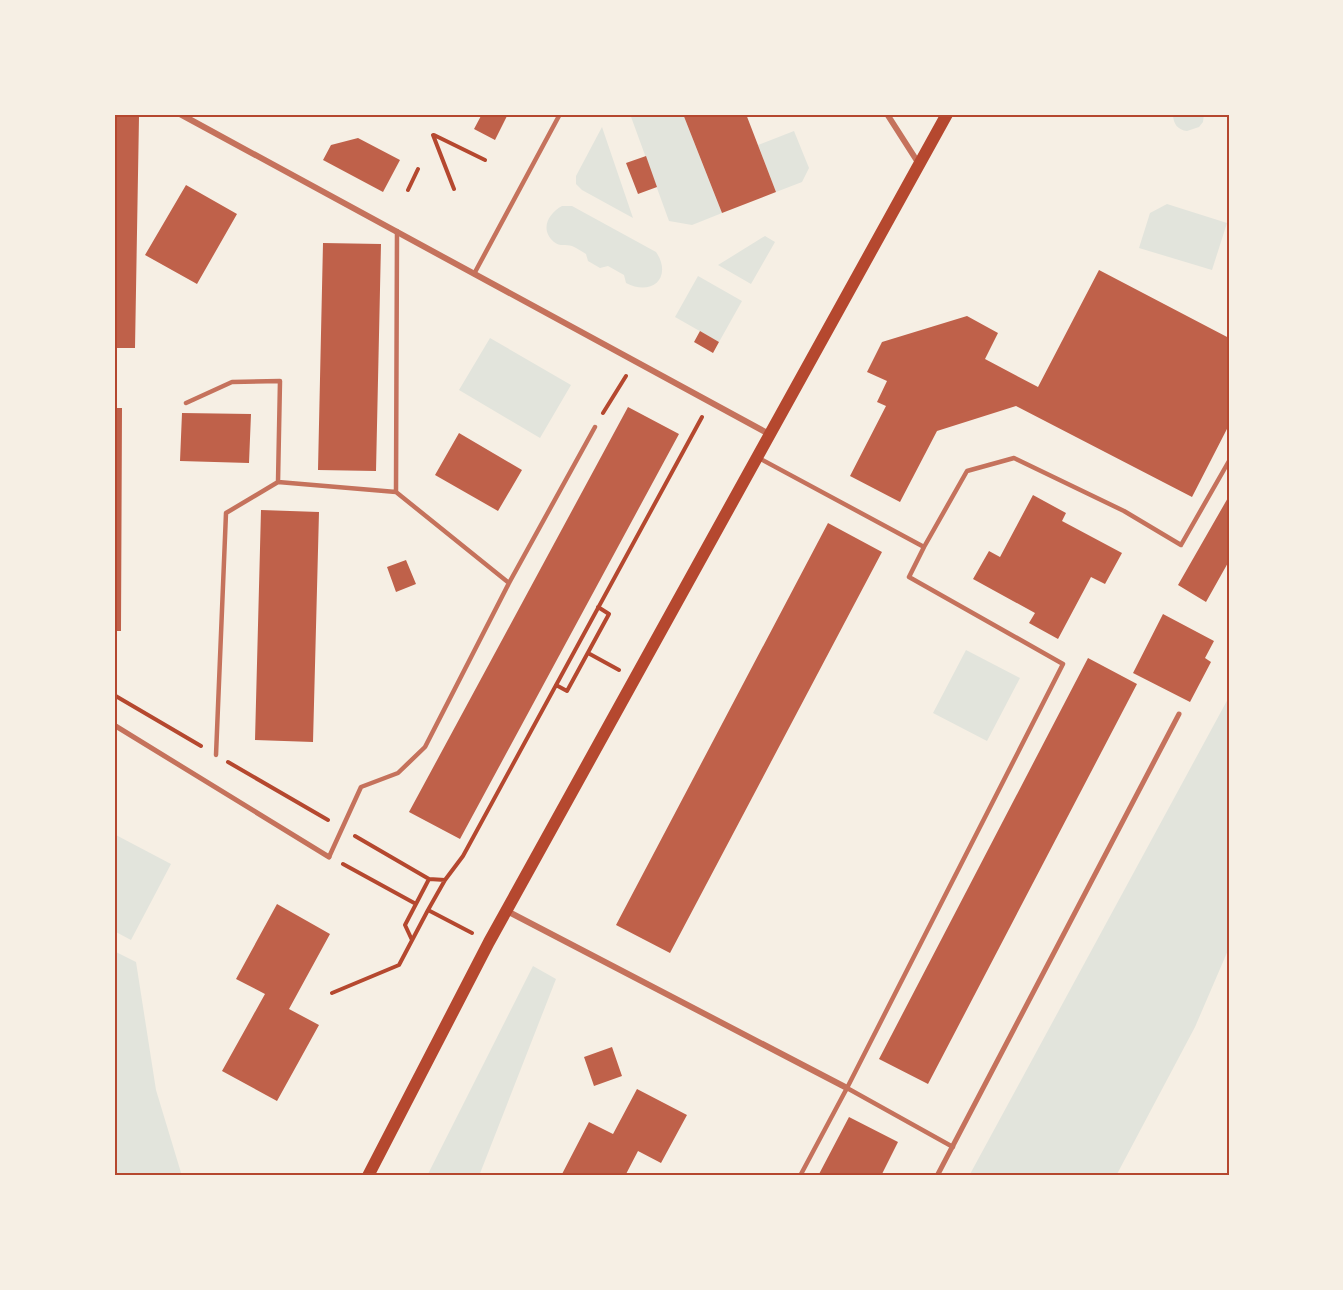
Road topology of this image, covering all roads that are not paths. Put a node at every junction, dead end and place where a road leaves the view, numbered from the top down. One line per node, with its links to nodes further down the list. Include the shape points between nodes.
1 (180, 114): 6 (street)
2 (560, 114): 7 (lane)
3 (887, 114): 5 (street)
4 (947, 114): 5 (main road)
5 (919, 165): 10 (main road)
6 (396, 231): 7 (street); 14 (lane)
7 (474, 274): 10 (street)
8 (186, 403): 13 (lane, via 232,382 280,381)
9 (595, 427): 16 (lane)
10 (769, 434): 11 (main road)
11 (757, 456): 15 (lane); 21 (main road)
12 (1229, 461): 15 (lane, via 1181,545 1124,511 1014,458 967,471)
13 (278, 482): 14 (lane); 19 (lane, via 226,513)
14 (396, 492): 16 (lane)
15 (924, 547): 22 (lane, via 909,577 1063,664)
16 (509, 583): 20 (lane, via 425,747 398,772 361,787)
17 (1179, 714): 23 (street)
18 (114, 725): 20 (street)
19 (216, 754)
20 (329, 857)
21 (507, 910): 22 (street); 24 (main road)
22 (847, 1088): 23 (lane); 25 (lane)
23 (953, 1147): 26 (street)
24 (368, 1176)
25 (800, 1176)
26 (937, 1176)

